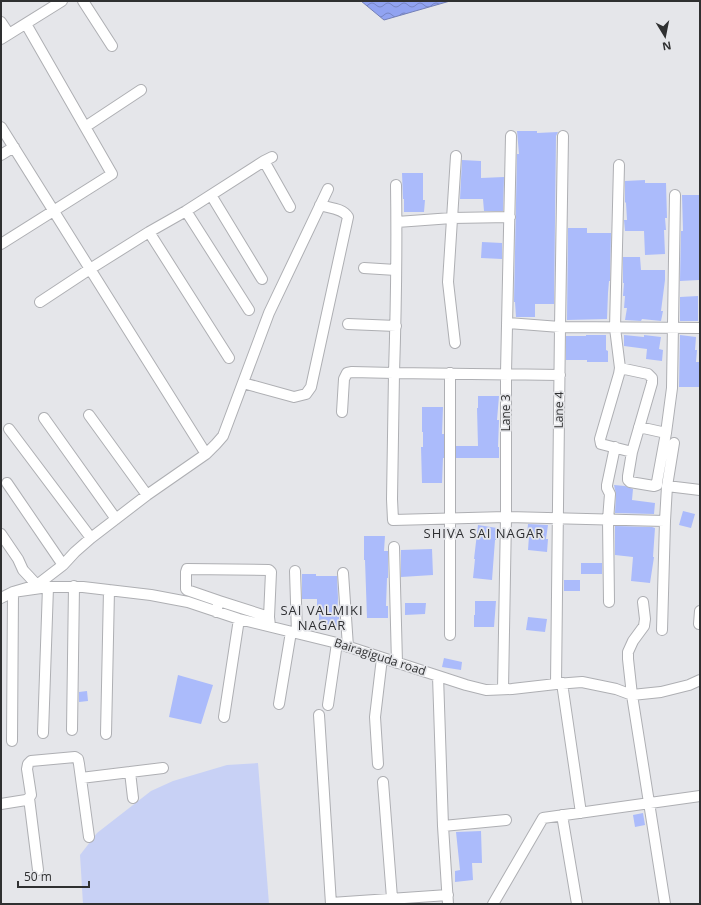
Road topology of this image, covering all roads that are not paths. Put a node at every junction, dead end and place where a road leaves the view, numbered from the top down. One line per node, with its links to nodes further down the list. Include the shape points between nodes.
1 (83, 1): 6 (street)
2 (59, 2): 4 (street)
3 (1, 22): 5 (street)
4 (26, 24): 5 (street); 9 (street)
5 (5, 37)
6 (112, 46)
7 (141, 90): 9 (street)
8 (1, 127): 12 (street)
9 (85, 127): 22 (street, via 112,174)
10 (511, 136): 24 (street, Lane 3)
11 (563, 136): 38 (street, Lane 4)
12 (14, 147): 13 (street); 22 (street)
13 (1, 155)
14 (456, 156): 25 (street)
15 (619, 165): 39 (street)
16 (396, 185): 26 (street)
17 (328, 189): 20 (street)
18 (211, 195): 21 (street, via 268,159); 23 (street); 32 (street)
19 (675, 195): 40 (street)
20 (320, 205): 49 (street, via 269,313); 49 (street, via 346,213 348,217 311,387 306,394 294,397)
21 (290, 207)
22 (54, 211): 28 (street); 30 (street)
23 (186, 212): 27 (street); 34 (street)
24 (510, 217): 25 (street); 35 (street, Lane 3)
25 (452, 218): 26 (street); 42 (street, via 448,282)
26 (397, 222): 31 (street)
27 (149, 232): 30 (street); 43 (street)
28 (1, 244)
29 (364, 268): 31 (street)
30 (90, 269): 33 (street); 59 (street)
31 (396, 270): 37 (street)
32 (262, 279)
33 (40, 302)
34 (249, 310)
35 (507, 323): 38 (street); 47 (street, Lane 3)
36 (348, 324): 37 (street)
37 (396, 326): 45 (street)
38 (560, 327): 39 (street); 48 (street, Lane 4)
39 (615, 328): 40 (street); 44 (street)
40 (672, 328): 41 (street); 55 (street, via 672,388)
41 (700, 328)
42 (455, 343)
43 (229, 358)
44 (620, 368): 53 (street, via 648,374 652,378); 57 (street, via 600,439 601,444)
45 (394, 373): 46 (street); 50 (street, via 347,373 344,379); 67 (street, via 393,520)
46 (450, 373): 47 (street); 67 (street)
47 (506, 373): 48 (street); 64 (street, Lane 3)
48 (560, 375): 65 (street, Lane 4)
49 (243, 383): 59 (street, via 223,436)
50 (342, 412)
51 (89, 415): 63 (street)
52 (44, 418): 66 (street)
53 (639, 427): 55 (street); 58 (street)
54 (9, 429): 71 (street)
55 (666, 433): 58 (street, via 656,485 628,480)
56 (674, 443): 61 (street)
57 (615, 447): 58 (street); 68 (street, via 607,485 610,494)
58 (632, 452)
59 (206, 454): 63 (street)
60 (7, 483): 73 (street)
61 (667, 486): 62 (street); 69 (street)
62 (700, 490)
63 (147, 495): 66 (street)
64 (506, 517): 65 (street); 67 (street); 100 (street, Lane 3)
65 (558, 518): 68 (street); 99 (street, Lane 4)
66 (116, 519): 71 (street)
67 (450, 519): 92 (street)
68 (608, 520): 69 (street); 83 (street)
69 (664, 521): 90 (street)
70 (1, 534): 76 (street, via 23,570)
71 (91, 538): 73 (street)
72 (394, 547): 96 (street)
73 (63, 565): 76 (street)
74 (295, 571): 91 (street)
75 (343, 573): 94 (street)
76 (37, 585): 80 (street)
77 (74, 586): 78 (street, Bairagiguda road); 79 (street, Bairagiguda road); 106 (street)
78 (48, 587): 80 (street, Bairagiguda road); 107 (street)
79 (109, 590): 86 (street, Bairagiguda road, via 188,602); 108 (street)
80 (13, 592): 81 (street); 109 (street)
81 (1, 598)
82 (219, 600): 86 (street); 88 (street); 88 (street, via 187,590 187,569 269,570)
83 (610, 602)
84 (643, 602): 101 (street, via 644,626 628,652)
85 (700, 611): 89 (street)
86 (216, 612): 87 (street, Bairagiguda road)
87 (239, 619): 88 (street, Bairagiguda road); 105 (street)
88 (270, 622): 91 (street, Bairagiguda road)
89 (699, 624)
90 (662, 630)
91 (294, 633): 93 (street, Bairagiguda road); 102 (street)
92 (450, 635)
93 (337, 643): 94 (street, Bairagiguda road); 103 (street)
94 (348, 647): 95 (street, Bairagiguda road)
95 (382, 658): 96 (street, Bairagiguda road); 110 (street, via 375,717)
96 (397, 662): 97 (street, Bairagiguda road)
97 (438, 676): 100 (street, Bairagiguda road, via 486,690); 123 (street)
98 (700, 680): 101 (street, Bairagiguda road, via 661,692)
99 (559, 683): 100 (street, Bairagiguda road); 101 (street, Bairagiguda road, via 582,682); 120 (street, Lane 4)
100 (503, 689)
101 (632, 695): 118 (street)
102 (279, 704)
103 (328, 705)
104 (319, 715): 129 (street)
105 (224, 717)
106 (72, 730)
107 (44, 733)
108 (106, 734)
109 (12, 741)
110 (378, 764)
111 (164, 768): 112 (street)
112 (130, 772): 113 (street); 117 (street)
113 (81, 778): 116 (street, via 78,759 75,757 31,761 27,768 31,795); 124 (street)
114 (383, 782): 126 (street)
115 (700, 796): 118 (street)
116 (29, 798): 119 (street); 125 (street)
117 (133, 798)
118 (649, 803): 120 (street); 132 (street)
119 (1, 804)
120 (581, 813): 121 (street)
121 (562, 815): 130 (street, via 543,818); 131 (street)
122 (506, 820): 123 (street)
123 (443, 826): 127 (street)
124 (89, 837)
125 (38, 870)
126 (392, 898): 128 (street); 129 (street)
127 (448, 899): 128 (street)
128 (422, 900)
129 (331, 903)
130 (493, 904)
131 (577, 904)
132 (665, 904)

